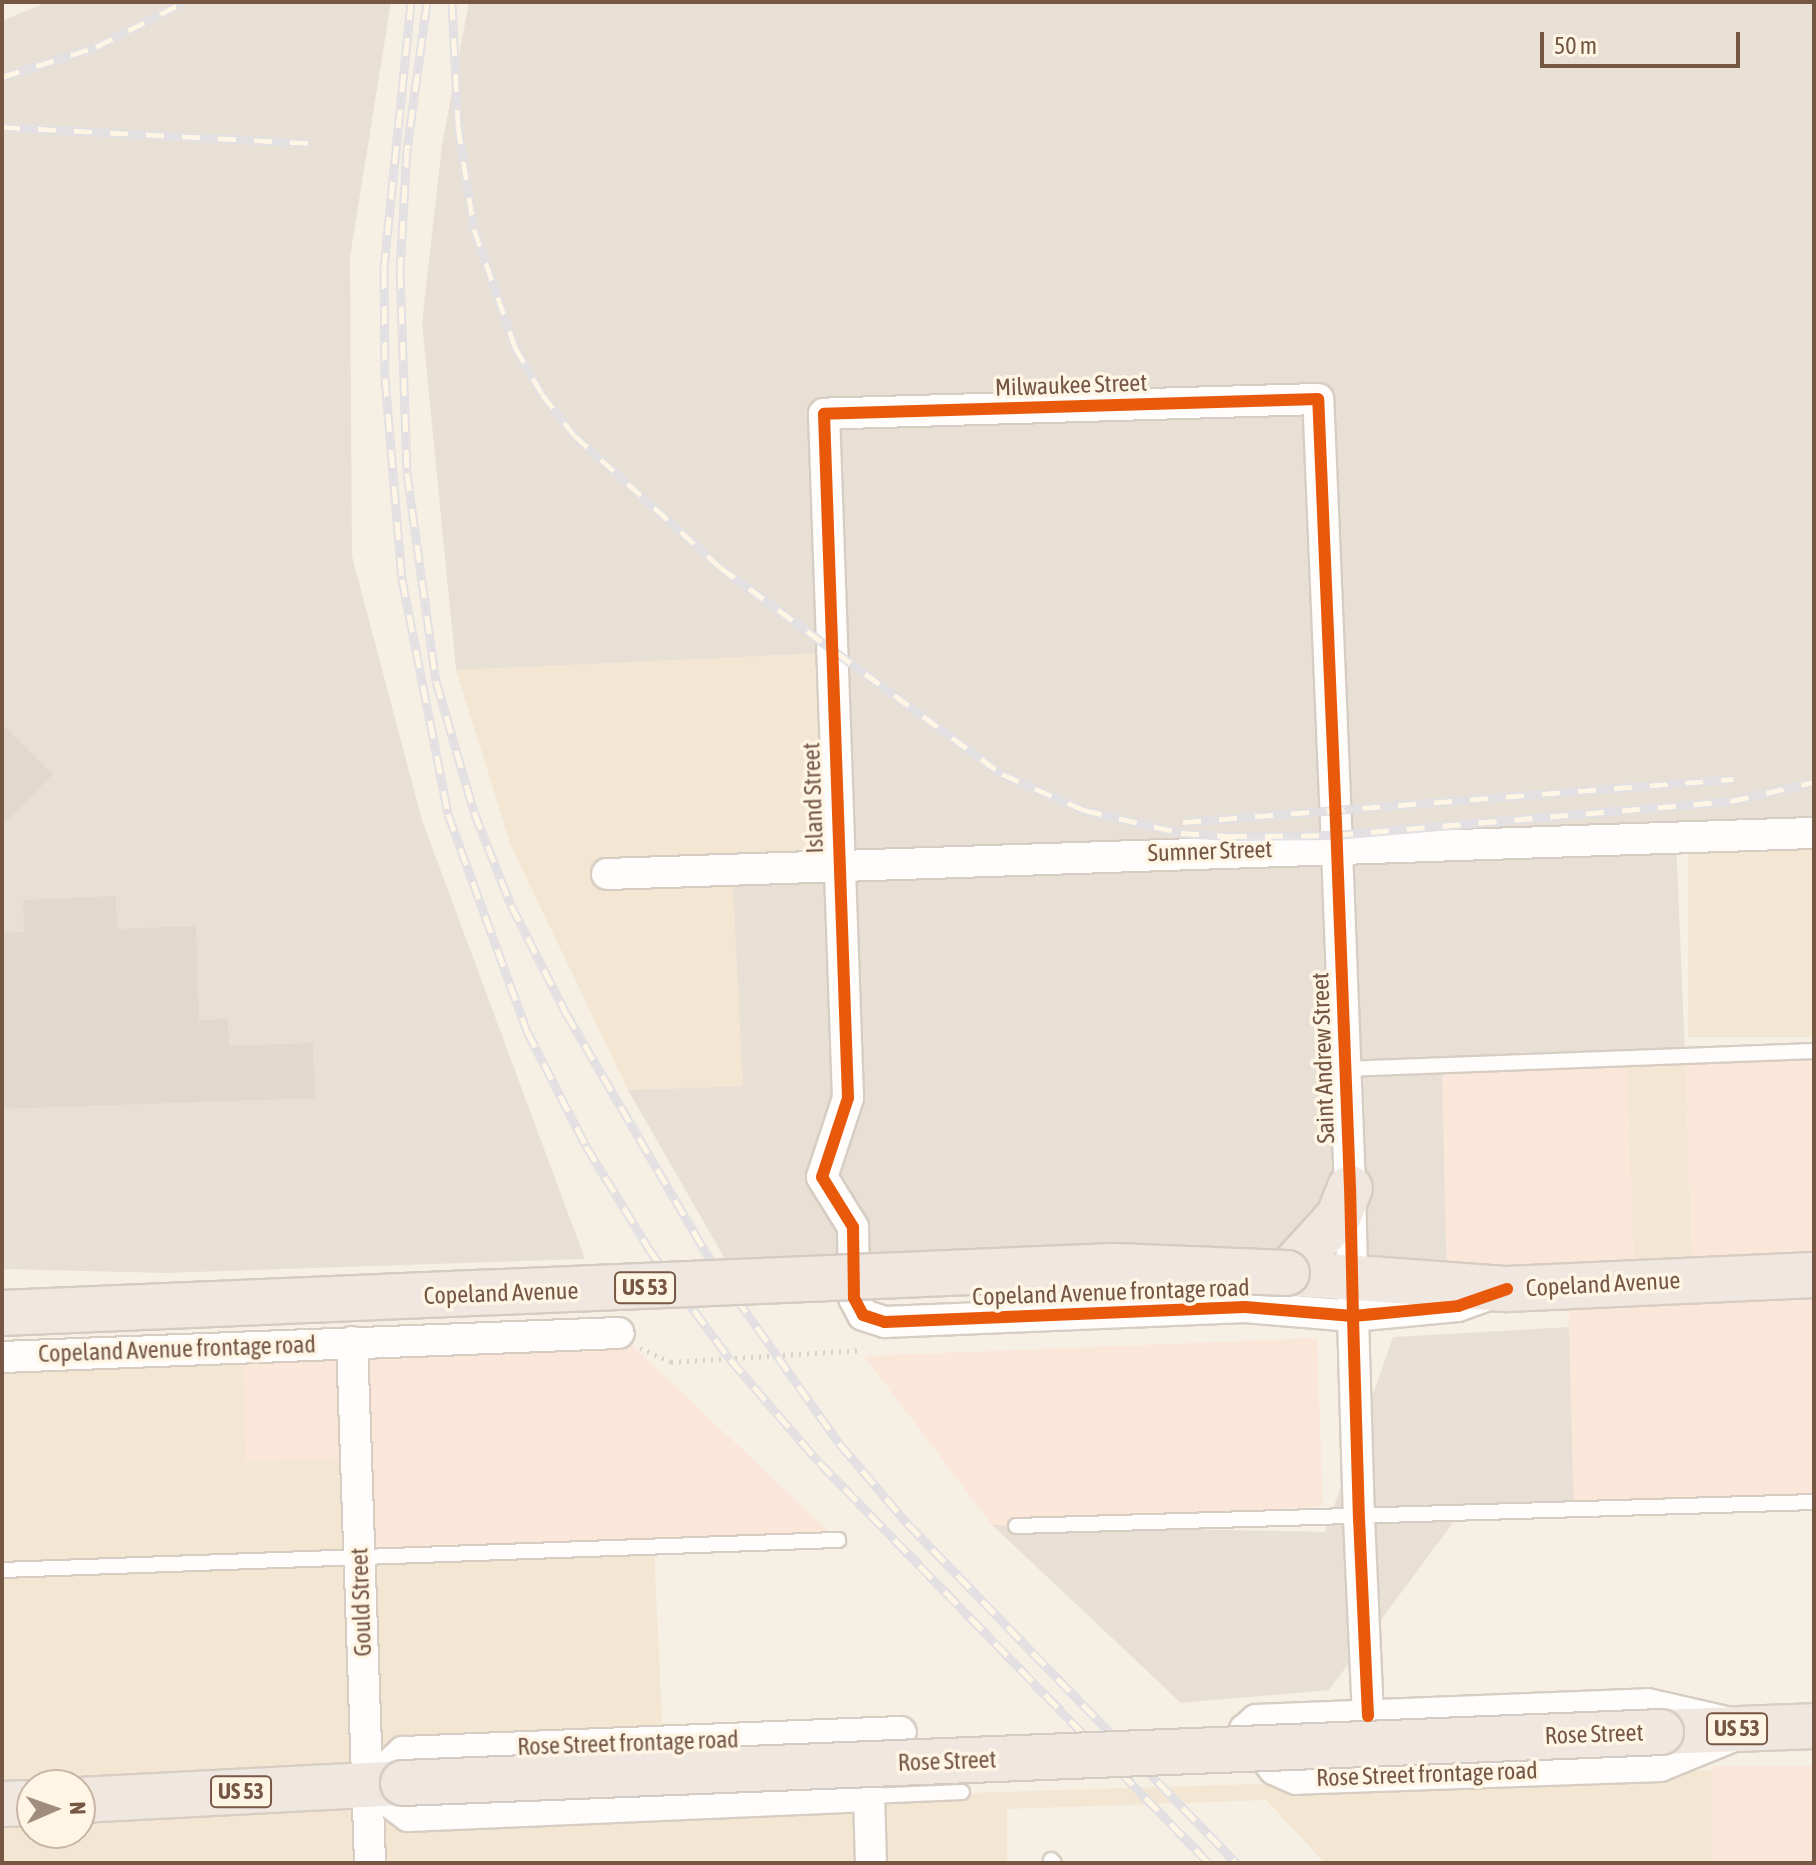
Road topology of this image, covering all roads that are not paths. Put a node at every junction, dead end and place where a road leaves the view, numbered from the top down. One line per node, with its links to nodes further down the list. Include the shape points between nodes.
1 (1318, 399): 2 (street, Milwaukee Street); 4 (street, Saint Andrew Street)
2 (824, 414): 5 (street, Island Street)
3 (1814, 833): 4 (street, Sumner Street)
4 (1337, 847): 5 (street, Sumner Street); 8 (street, Saint Andrew Street)
5 (837, 862): 6 (street, Sumner Street); 9 (street, Island Street, via 848,1098)
6 (607, 874)
7 (1814, 1051): 8 (lane)
8 (1345, 1069): 10 (street, Saint Andrew Street)
9 (822, 1177): 13 (street, Copeland Avenue frontage road, via 853,1227 854,1298 871,1320)
10 (1350, 1188): 11 (highway, via 1339,1216); 13 (street, Saint Andrew Street)
11 (1287, 1273): 13 (highway, Copeland Avenue / US 53); 14 (highway, Copeland Avenue / US 53, bridge, via 1115,1266)
12 (1814, 1275): 13 (highway, Copeland Avenue / US 53)
13 (1352, 1299): 19 (street, Saint Andrew Street)
14 (2, 1313)
15 (619, 1333): 16 (street, Copeland Avenue frontage road)
16 (352, 1342): 17 (street, Copeland Avenue frontage road); 22 (street, Gould Street)
17 (2, 1357)
18 (1814, 1502): 19 (lane)
19 (1359, 1520): 20 (lane); 24 (street, Saint Andrew Street)
20 (1016, 1526)
21 (838, 1540): 22 (lane)
22 (360, 1559): 23 (lane); 28 (street, Gould Street)
23 (2, 1570)
24 (1368, 1716): 26 (street, via 1648,1704); 26 (street, Rose Street frontage road, via 1256,1720 1245,1730 1274,1769 1296,1779 1660,1766)
25 (1814, 1726): 26 (highway, Rose Street / US 53)
26 (1753, 1728): 28 (highway, Rose Street / US 53, bridge)
27 (901, 1732): 28 (street, Rose Street frontage road, via 403,1752)
28 (385, 1784): 30 (street, via 408,1816); 31 (highway, Rose Street / US 53); 32 (street, Gould Street)
29 (962, 1792): 30 (lane)
30 (869, 1796): 33 (street)
31 (96, 1799)
32 (370, 1863)
33 (871, 1863)

